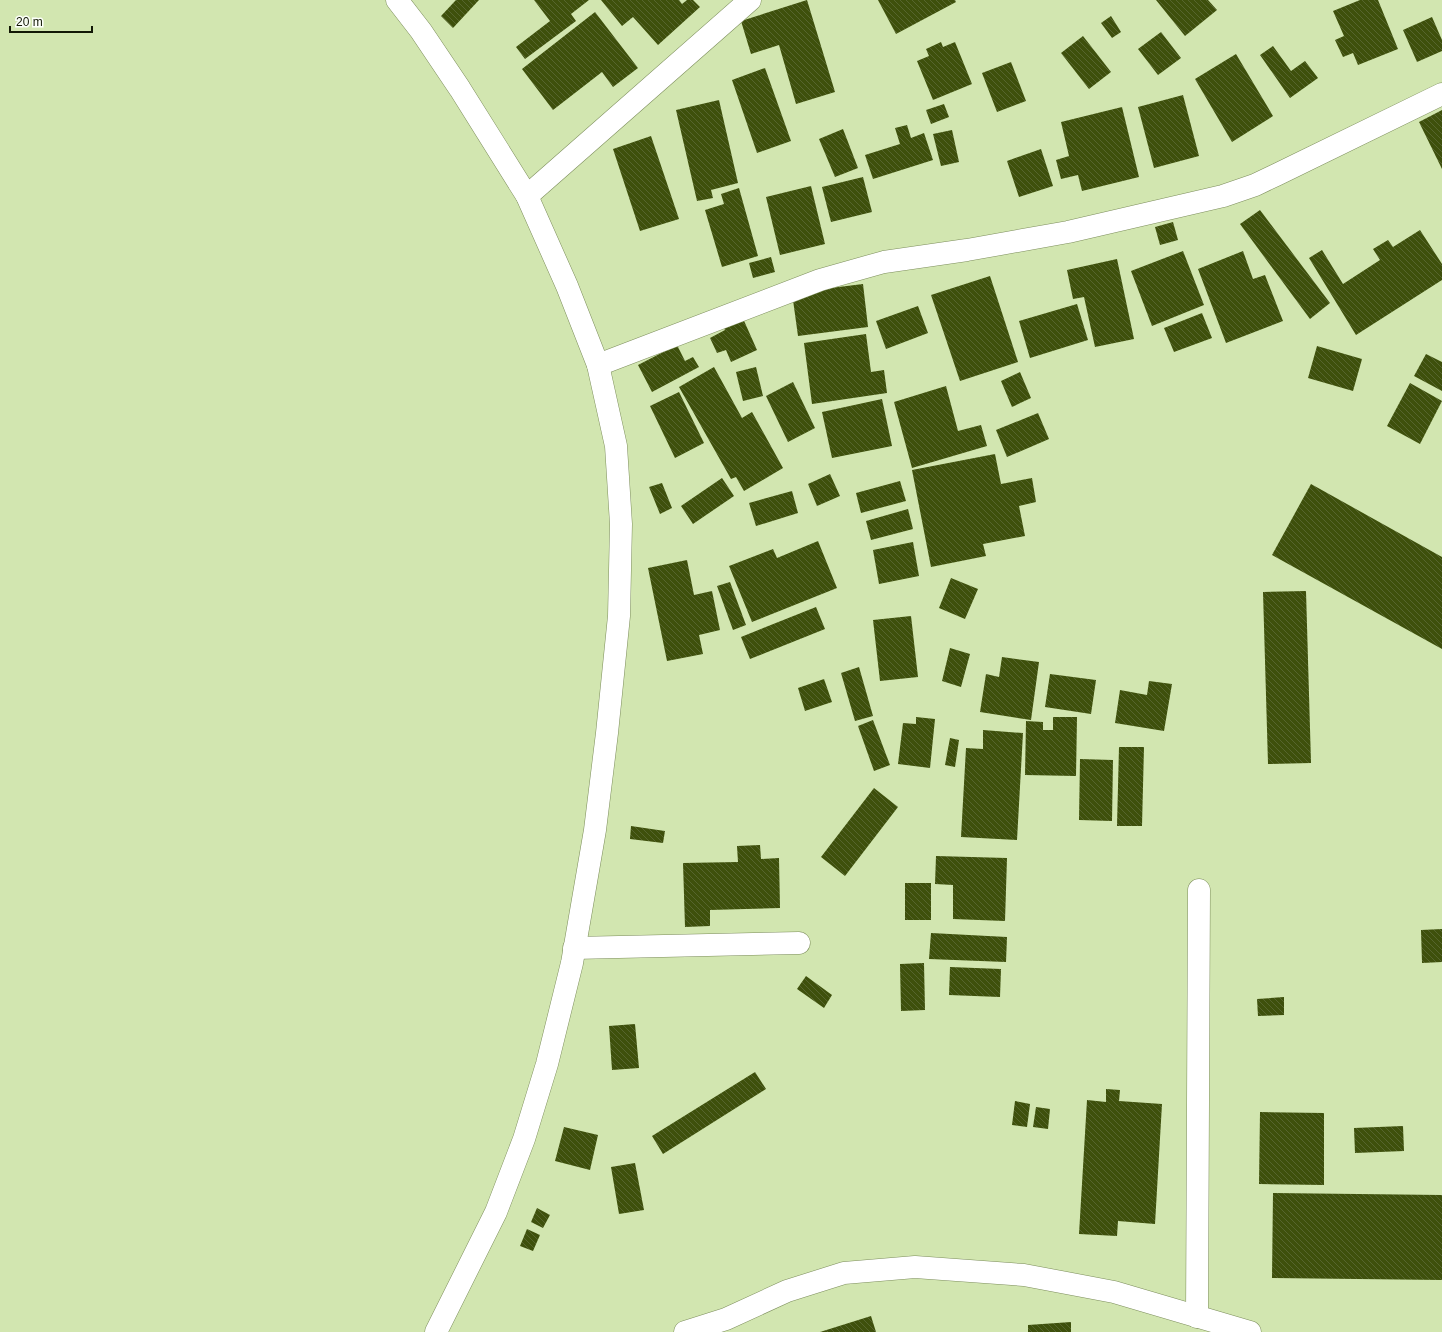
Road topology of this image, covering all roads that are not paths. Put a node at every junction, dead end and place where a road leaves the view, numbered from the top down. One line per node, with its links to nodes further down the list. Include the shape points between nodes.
1 (397, 0): 4 (street, via 460,89)
2 (750, 0): 4 (street)
3 (1442, 94): 5 (street, via 1276,176 1223,196 1068,232 884,262 820,280)
4 (527, 196): 5 (street, via 567,286)
5 (598, 365): 8 (street, via 616,446 621,524 619,616 595,830)
6 (1199, 890): 9 (street)
7 (799, 943): 8 (street)
8 (574, 948): 10 (street, via 547,1064 524,1139 496,1212)
9 (1197, 1317): 11 (street, via 1114,1292 1024,1275 915,1267 844,1273 787,1291 726,1319); 12 (street)
10 (436, 1332)
11 (685, 1332)
12 (1250, 1332)

